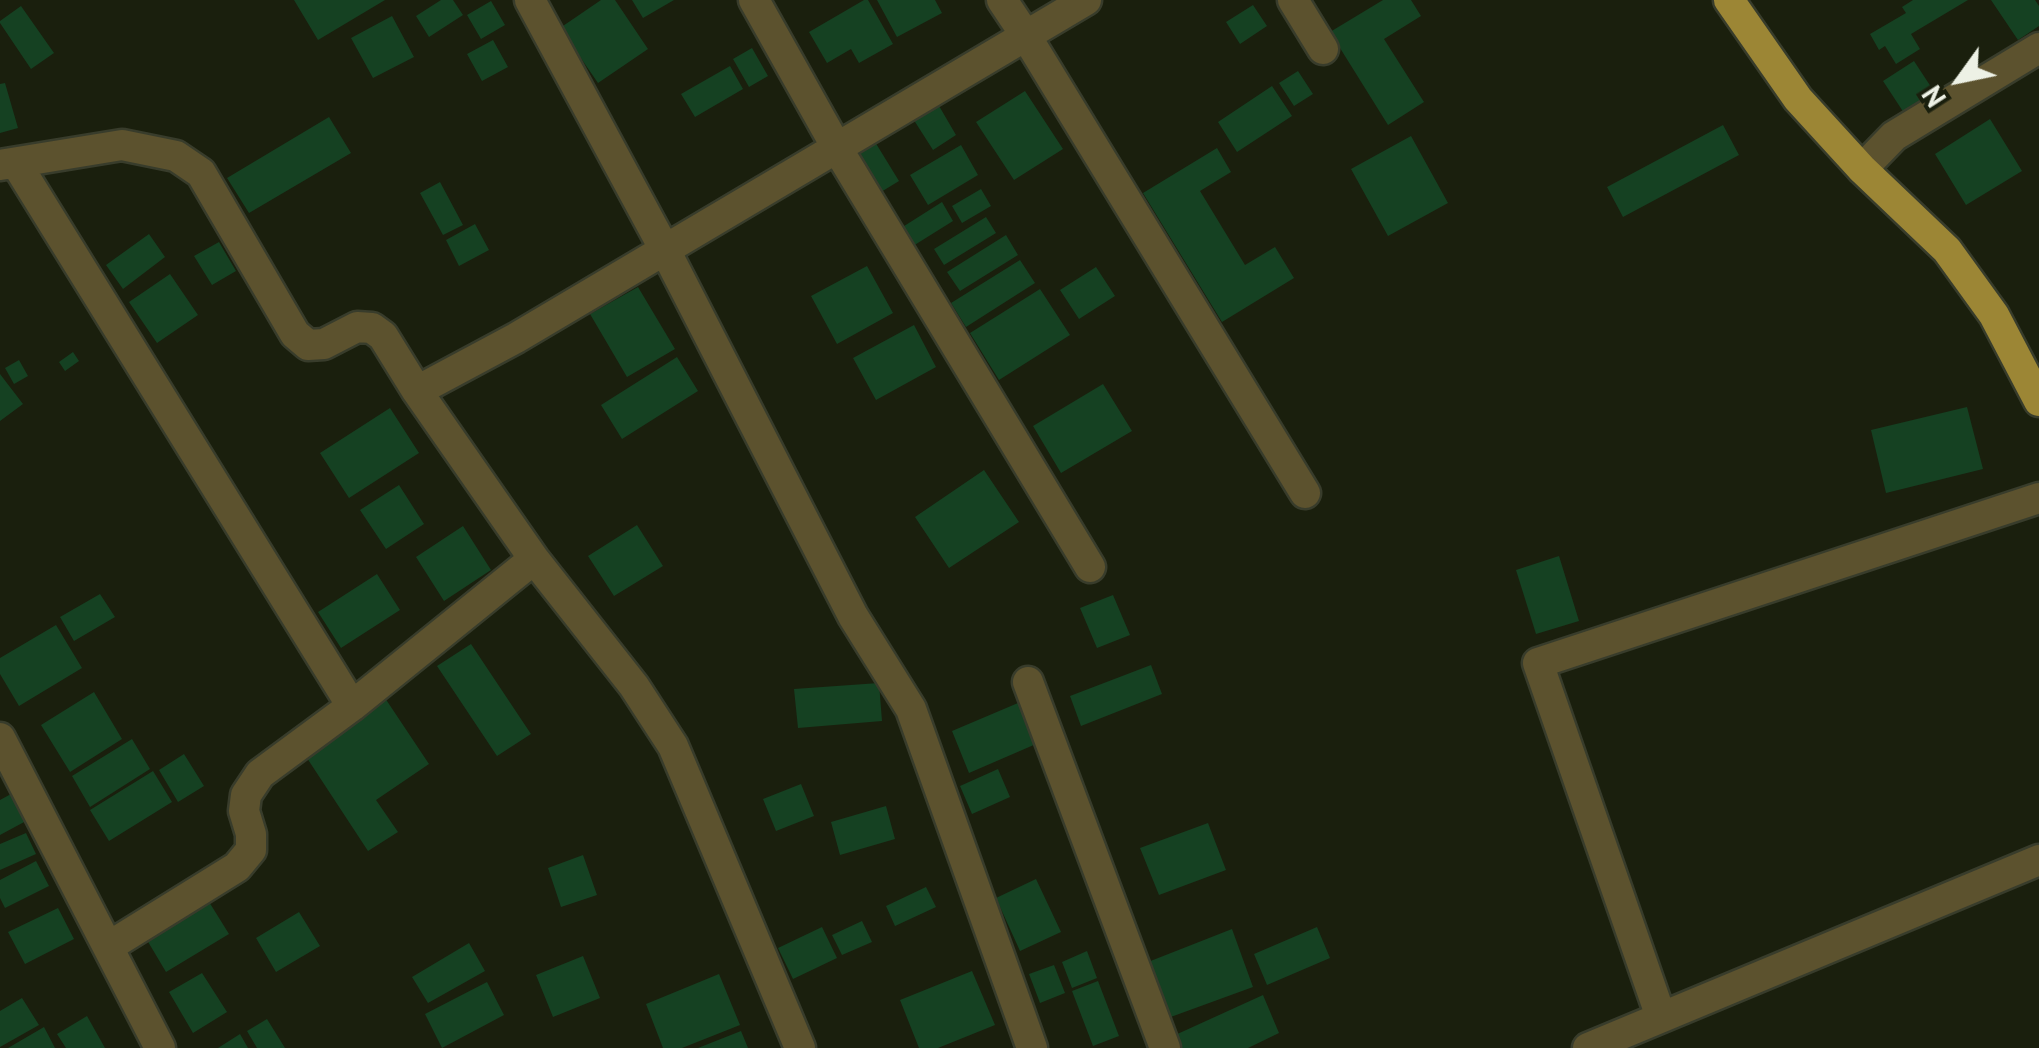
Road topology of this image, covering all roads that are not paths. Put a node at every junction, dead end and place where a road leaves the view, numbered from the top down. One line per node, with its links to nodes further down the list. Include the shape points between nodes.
1 (530, 0): 13 (street)
2 (754, 0): 10 (street)
3 (1002, 0): 7 (street)
4 (1086, 0): 7 (street)
5 (1293, 0): 9 (street)
6 (1728, 0): 12 (main road, via 1798,99)
7 (1026, 36): 10 (street); 16 (street)
8 (2039, 48): 12 (street, via 1894,136)
9 (1323, 50)
10 (837, 148): 13 (street); 19 (street)
11 (8, 164): 14 (street, via 122,145 176,156 201,173 295,334 308,345 324,344 357,326 372,328); 21 (street)
12 (1862, 169): 15 (main road, via 1947,250 1994,316)
13 (666, 250): 14 (street); 28 (street, via 852,616 911,708)
14 (417, 391): 18 (street)
15 (2039, 402)
16 (1305, 493)
17 (2039, 498): 25 (street, via 1538,663)
18 (534, 560): 21 (street); 27 (street, via 673,746)
19 (1090, 567)
20 (1028, 682): 29 (street)
21 (352, 706): 24 (street, via 260,774 246,795 251,850 236,867)
22 (0, 738): 24 (street)
23 (2039, 860): 25 (street)
24 (108, 947): 26 (street)
25 (1661, 1017): 30 (street)
26 (160, 1048)
27 (800, 1048)
28 (1032, 1048)
29 (1165, 1048)
30 (1588, 1048)

